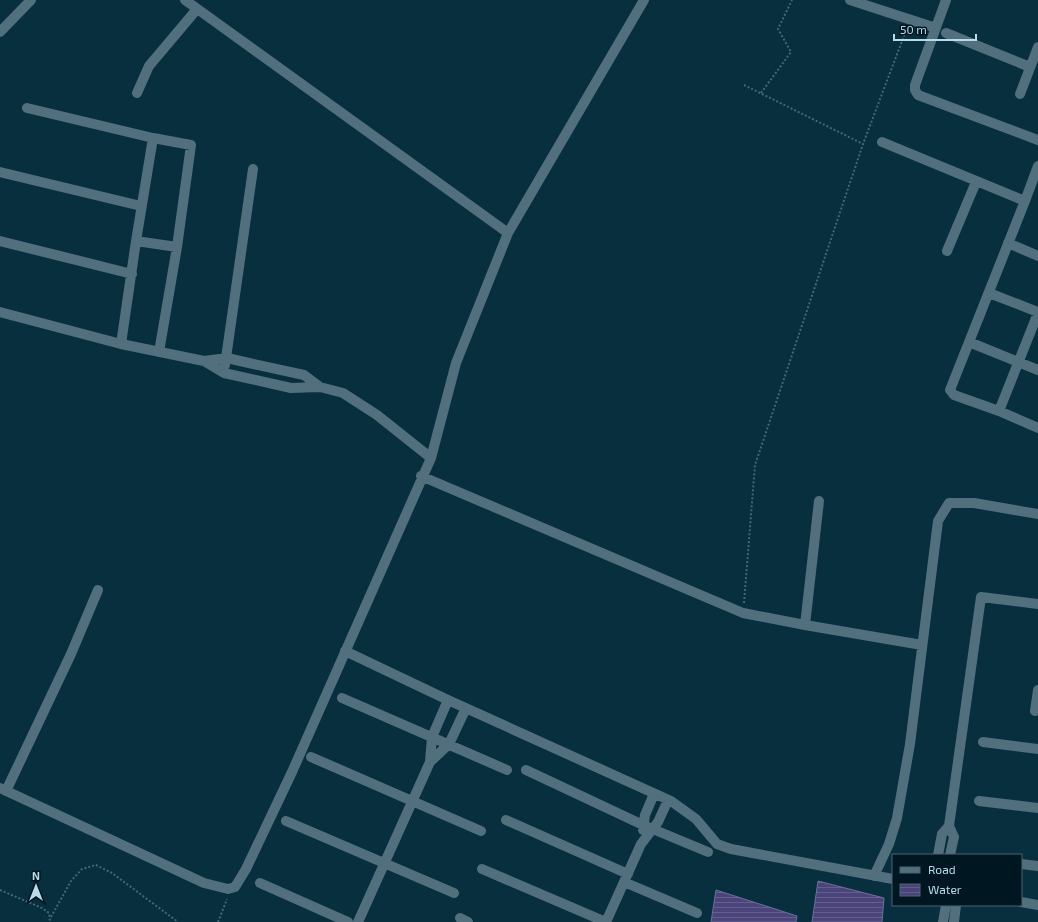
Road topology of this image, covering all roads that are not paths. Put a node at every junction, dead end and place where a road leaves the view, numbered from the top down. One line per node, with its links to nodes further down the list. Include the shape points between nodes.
1 (31, 0): 8 (street)
2 (185, 0): 6 (street)
3 (644, 0): 25 (street)
4 (850, 0): 7 (street)
5 (946, 0): 7 (street)
6 (197, 9): 12 (street, via 149,66); 25 (street)
7 (936, 28): 16 (street, via 915,85 918,95)
8 (0, 32)
9 (946, 34): 11 (street)
10 (1038, 47): 11 (street)
11 (1030, 67): 13 (street)
12 (137, 92)
13 (1020, 94)
14 (27, 108): 15 (street)
15 (153, 138): 24 (street); 29 (street, via 191,145)
16 (1038, 140)
17 (882, 142): 21 (street)
18 (1038, 166): 23 (street)
19 (253, 169): 39 (street)
20 (0, 172): 24 (street)
21 (976, 182): 23 (street); 30 (street)
22 (1038, 196): 23 (street)
23 (1026, 197): 28 (street)
24 (141, 206): 27 (street)
25 (508, 233): 47 (street, via 456,363)
26 (0, 241): 32 (street)
27 (136, 241): 29 (street); 32 (street)
28 (1008, 243): 31 (street); 33 (street)
29 (177, 246): 38 (street)
30 (947, 250)
31 (1038, 256)
32 (132, 274): 37 (street)
33 (989, 293): 35 (street); 36 (street)
34 (0, 312): 37 (street)
35 (1038, 312): 41 (street)
36 (969, 342): 41 (street); 45 (street, via 950,390 954,394)
37 (121, 344): 38 (street)
38 (159, 352): 40 (street)
39 (226, 358): 40 (street); 43 (street); 44 (street, via 304,376)
40 (204, 361): 43 (street)
41 (1018, 362): 42 (street); 45 (street)
42 (1038, 370)
43 (224, 373): 44 (street, via 291,388)
44 (320, 387): 47 (street, via 343,393 377,415)
45 (999, 411): 46 (street)
46 (1038, 428)
47 (431, 458): 48 (street)
48 (421, 476): 53 (street, via 743,613); 55 (street, via 380,577)
49 (819, 501): 53 (street)
50 (1038, 514): 54 (street, via 974,503 949,503 938,521)
51 (98, 590): 69 (street, via 71,654)
52 (1038, 604): 78 (street, via 980,597)
53 (805, 625): 54 (street)
54 (922, 645): 89 (street, via 915,714 897,818 889,844)
55 (345, 651): 58 (street); 69 (street, via 292,772 235,887 228,889 204,883)
56 (1038, 690): 60 (street)
57 (342, 698): 61 (street)
58 (448, 700): 59 (street); 61 (street)
59 (466, 708): 63 (street); 70 (street)
60 (1035, 711)
61 (432, 737): 63 (street); 66 (street)
62 (983, 742): 64 (street)
63 (449, 744): 66 (street); 67 (street)
64 (1038, 749)
65 (311, 757): 71 (street)
66 (430, 762): 71 (street)
67 (507, 770)
68 (526, 770): 77 (street)
69 (3, 790)
70 (654, 794): 72 (street); 77 (street)
71 (412, 800): 80 (street); 85 (street)
72 (668, 800): 79 (street); 89 (street, via 696,820 717,844)
73 (979, 801): 74 (street)
74 (1038, 808)
75 (506, 820): 90 (street)
76 (286, 821): 85 (street)
77 (643, 825): 79 (street); 81 (street)
78 (949, 826): 83 (street, via 942,834); 84 (street, via 954,837)
79 (654, 829): 81 (street); 82 (street)
80 (481, 831)
81 (641, 844): 90 (street)
82 (708, 852)
83 (938, 854)
84 (950, 854)
85 (384, 863): 93 (street); 100 (street)
86 (1022, 864): 87 (street)
87 (1038, 866)
88 (482, 868): 101 (street)
89 (874, 876): 91 (street)
90 (626, 878): 98 (street); 101 (street)
91 (892, 879)
92 (260, 882): 99 (street)
93 (454, 893)
94 (1022, 902): 95 (street)
95 (1038, 905)
96 (946, 906): 102 (street)
97 (956, 906): 103 (street)
98 (697, 913)
99 (348, 922)
100 (358, 922)
101 (606, 922)
102 (943, 922)
103 (954, 922)

